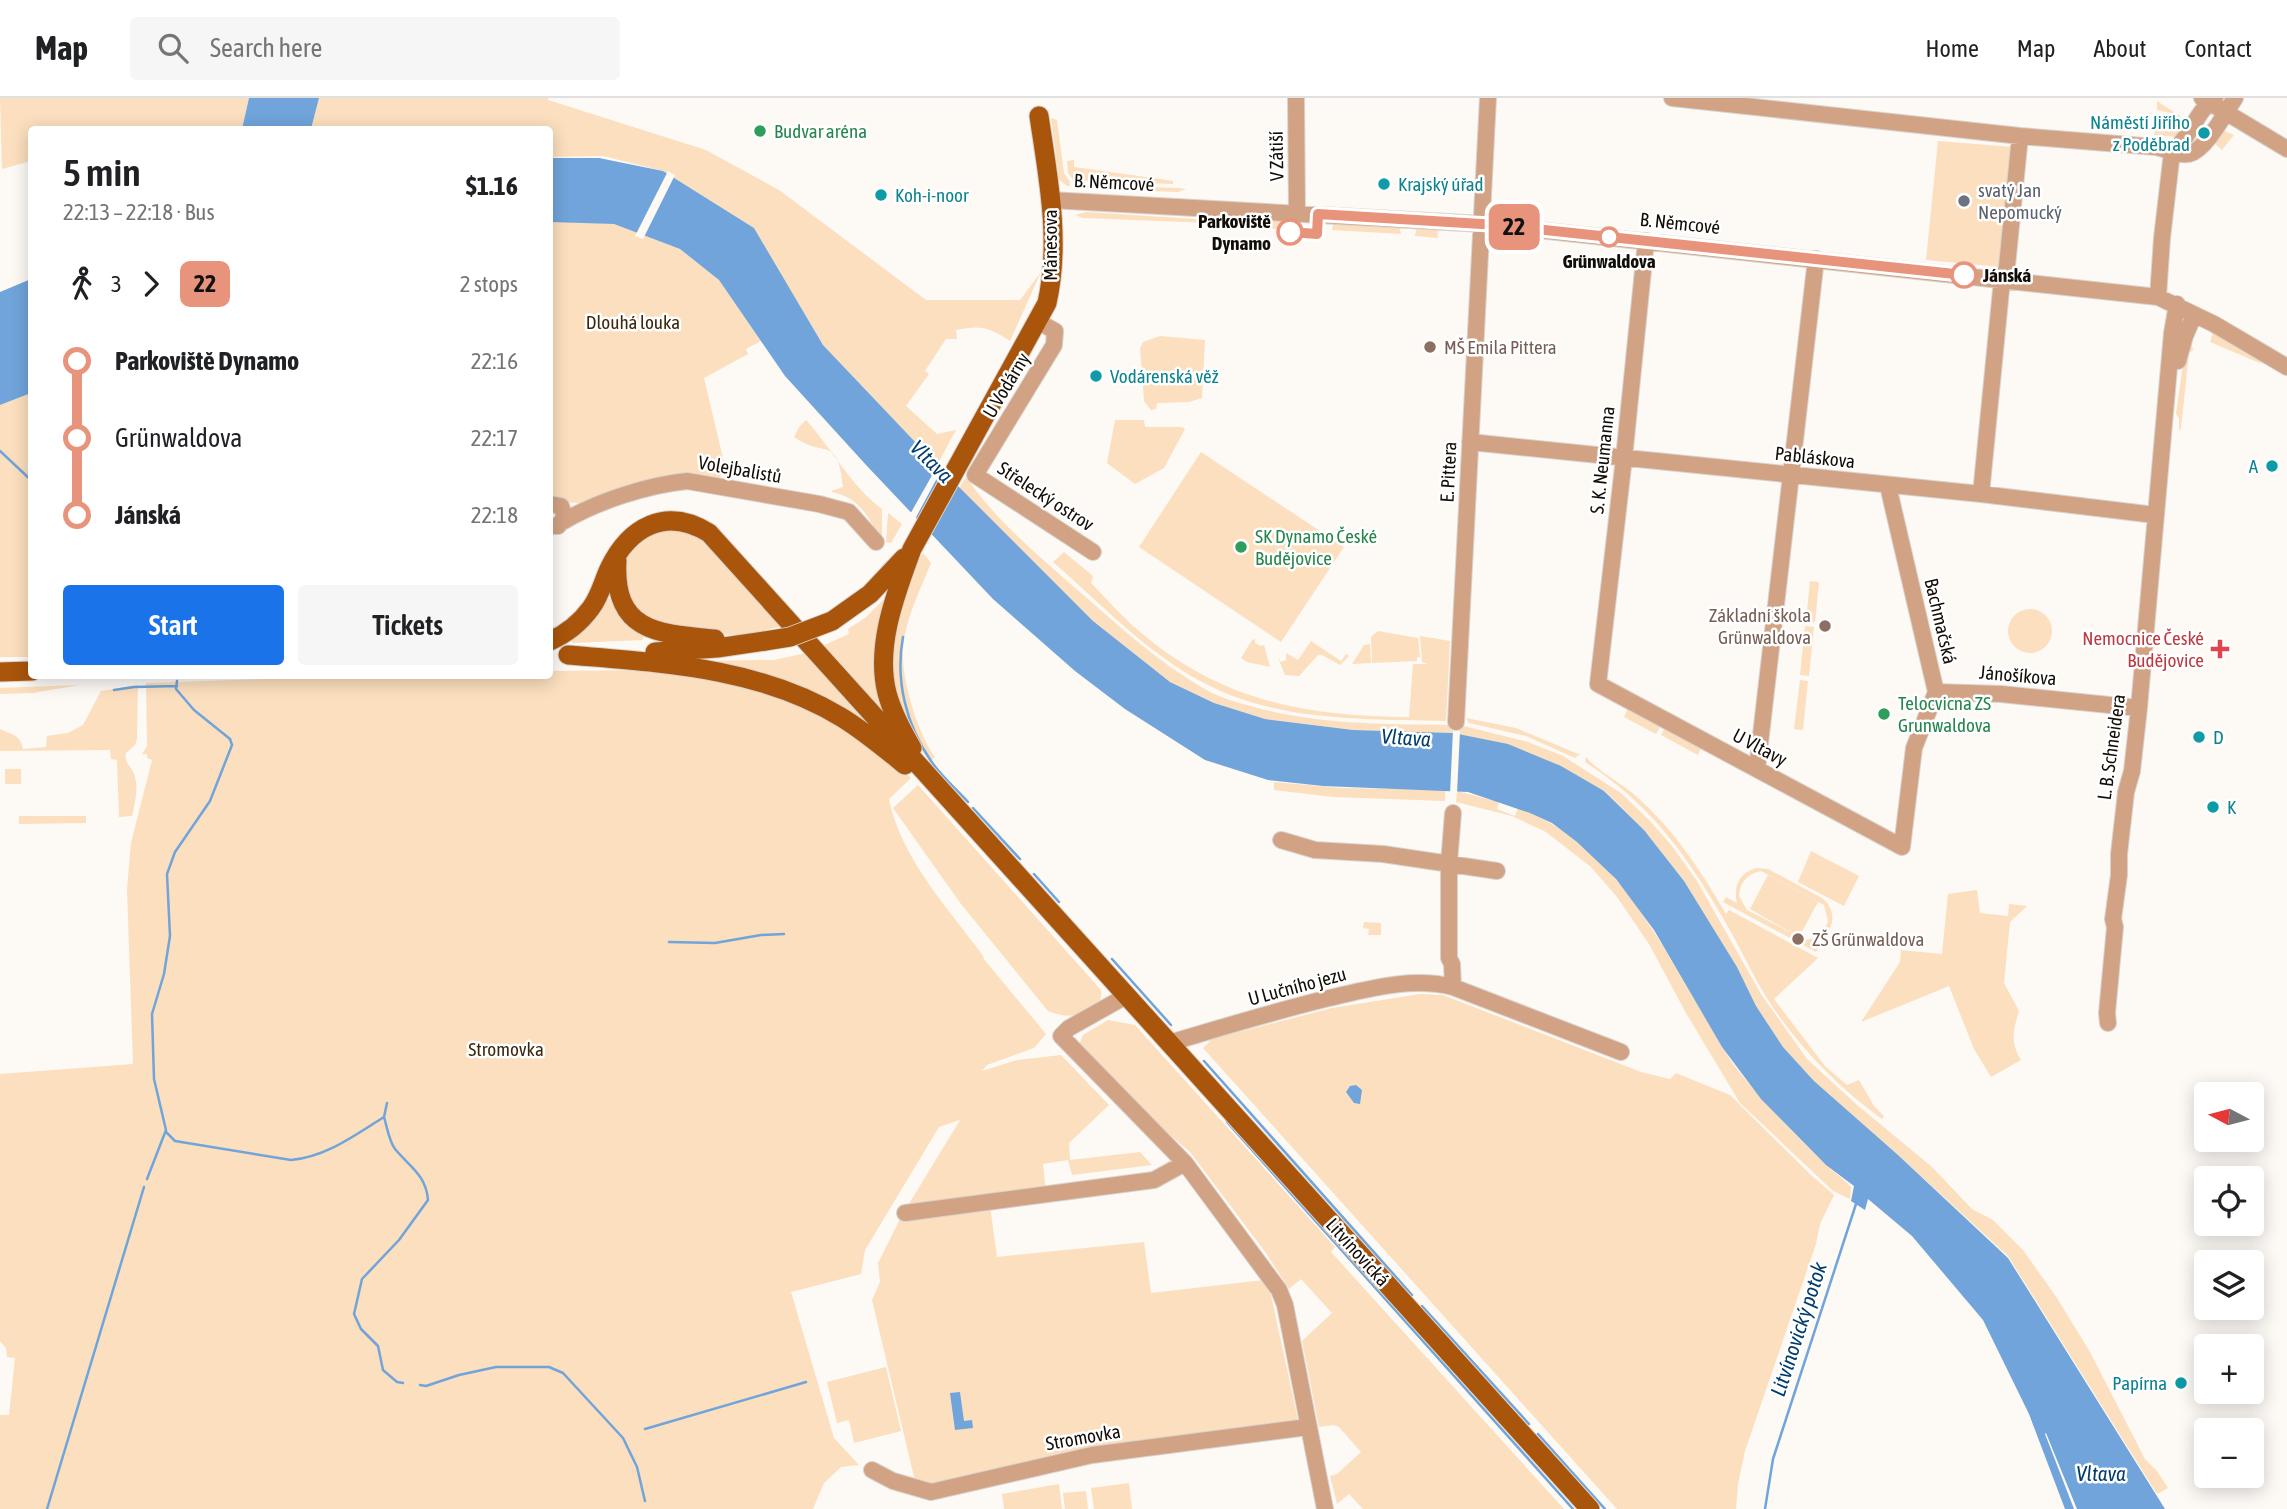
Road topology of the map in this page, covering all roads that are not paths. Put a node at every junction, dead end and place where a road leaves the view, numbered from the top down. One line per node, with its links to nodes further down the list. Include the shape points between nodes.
1 (1296, 98): 14 (street, V Zátiší)
2 (1488, 98): 15 (street, E. Pittera)
3 (1672, 98): 9 (street)
4 (1835, 98): 9 (street)
5 (2235, 98): 8 (street)
6 (2209, 99): 8 (street); 12 (street, via 2186,140)
7 (1038, 108): 13 (main road, Mánesova)
8 (2225, 112): 11 (street); 12 (street, via 2205,144 2189,153)
9 (1831, 115): 10 (street)
10 (2020, 135): 12 (street); 18 (street)
11 (2287, 149)
12 (2172, 152): 19 (street)
13 (1050, 200): 14 (street, B. Němcové); 22 (main road, Mánesova, via 1053,265 1046,303)
14 (1297, 213): 15 (street, B. Němcové)
15 (1483, 224): 16 (street, B. Němcové); 25 (street, E. Pittera)
16 (1646, 241): 17 (street, B. Němcové); 26 (street, S. K. Neumanna)
17 (1816, 259): 18 (street, B. Němcové); 28 (street)
18 (2004, 279): 19 (street, B. Němcové); 30 (street)
19 (2158, 297): 20 (street, B. Němcové)
20 (2177, 304): 21 (street, B. Němcové); 24 (street, L. B. Schneidera)
21 (2194, 315): 23 (street, B. Němcové); 24 (street, L. B. Schneidera)
22 (1037, 321): 27 (street, U Vodárny, via 1055,331 1054,345); 34 (main road, Mánesova)
23 (2287, 367)
24 (2168, 393): 32 (street, L. B. Schneidera)
25 (1471, 442): 26 (street, Pabláskova); 45 (street, E. Pittera)
26 (1624, 458): 28 (street, Pabláskova); 42 (street, S. K. Neumanna)
27 (975, 475): 35 (street, Střelecký ostrov)
28 (1789, 476): 29 (street, Pabláskova); 46 (street)
29 (1888, 485): 30 (street, Pabláskova); 43 (street, Bachmačská)
30 (1981, 494): 32 (street, Pabláskova)
31 (556, 514): 33 (street, Volejbalistů, via 672,482 702,482 849,512)
32 (2155, 515): 44 (street, L. B. Schneidera)
33 (876, 542)
34 (914, 546): 38 (main road, bridge, via 870,594 832,621 790,638); 47 (main road, via 886,641 884,680 896,718)
35 (1093, 552)
36 (618, 555): 37 (main road, via 591,608 571,629); 38 (main road, via 619,597 643,626 671,635); 47 (main road, via 633,535 655,523 688,523 709,533)
37 (553, 639)
38 (758, 642): 39 (main road, via 686,651)
39 (559, 656): 47 (main road, via 694,666 777,688 849,722)
40 (28, 671): 41 (main road)
41 (0, 672)
42 (1598, 684): 46 (street, U Vltavy)
43 (1936, 692): 44 (street, Jánošíkova); 50 (street, Bachmačská, via 1914,748)
44 (2139, 708): 55 (street, L. B. Schneidera, via 2119,854)
45 (1456, 722)
46 (1757, 769): 50 (street, U Vltavy)
47 (944, 795): 54 (main road, Litvínovická)
48 (1453, 813): 51 (street)
49 (1280, 840): 51 (street, via 1315,850)
50 (1902, 847)
51 (1449, 863): 52 (street); 53 (street, via 1452,964)
52 (1497, 871)
53 (1446, 986): 56 (street, U Lučního jezu, via 1415,983 1367,989); 57 (street, U Lučního jezu)
54 (1126, 996): 56 (main road, Litvínovická); 58 (street, via 1061,1036)
55 (2108, 1023)
56 (1169, 1044): 63 (main road, Litvínovická)
57 (1621, 1052)
58 (1185, 1163): 59 (street, via 1154,1181); 60 (street, via 1279,1290)
59 (905, 1213)
60 (1308, 1427): 61 (street, Stromovka, via 1091,1455 931,1492); 62 (street)
61 (872, 1470)
62 (1325, 1509)
63 (1590, 1509)

